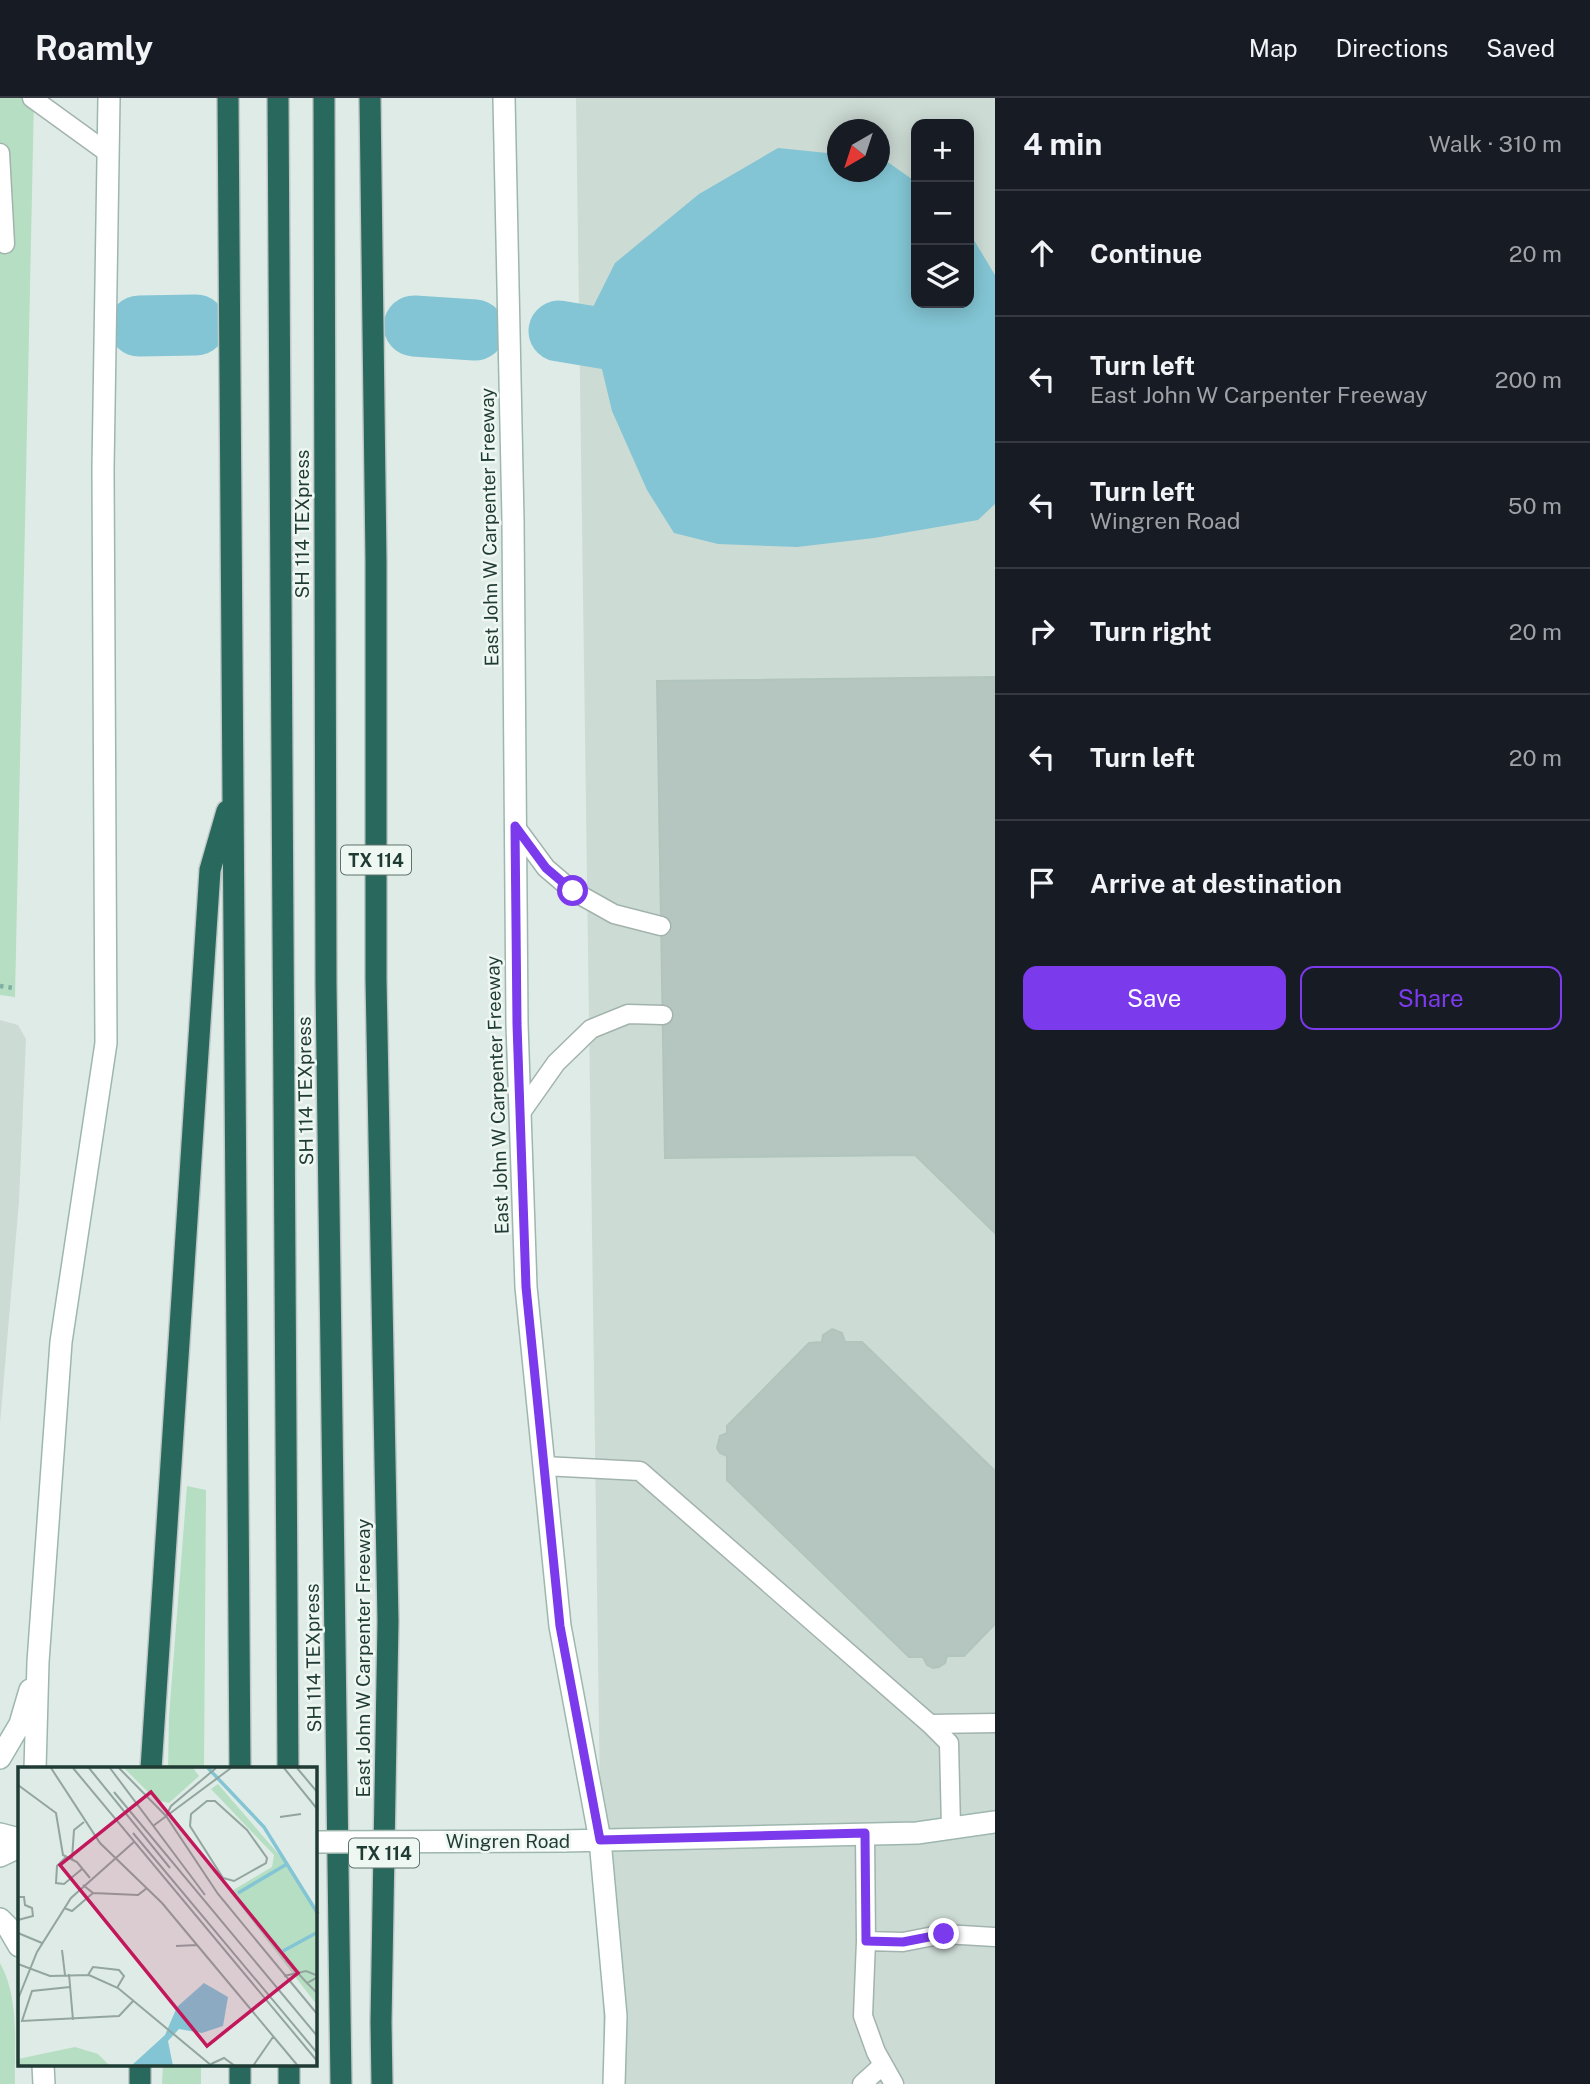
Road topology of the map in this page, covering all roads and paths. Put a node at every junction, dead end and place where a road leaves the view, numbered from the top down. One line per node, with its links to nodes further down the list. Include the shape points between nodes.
1 (32, 98): 9 (lane)
2 (109, 98): 9 (main road)
3 (228, 98): 11 (highway)
4 (278, 98): 26 (highway, SH 114 TEXpress)
5 (324, 98): 49 (highway, SH 114 TEXpress, via 326,984)
6 (370, 98): 50 (highway, East John W Carpenter Freeway / TX 114, via 376,979 388,1621)
7 (505, 98): 12 (main road, East John W Carpenter Freeway)
8 (0, 153): 10 (lane)
9 (108, 153): 19 (main road, via 103,469 106,1043 61,1342)
10 (5, 244)
11 (234, 789): 24 (highway, via 210,870); 25 (highway)
12 (515, 826): 13 (lane, via 546,868 573,891 614,914); 17 (main road, East John W Carpenter Freeway)
13 (661, 926)
14 (0, 986): 15 (path)
15 (13, 988)
16 (663, 1015): 17 (lane, via 628,1014 591,1029 556,1063)
17 (520, 1114): 18 (main road, East John W Carpenter Freeway, via 526,1287)
18 (544, 1466): 21 (lane, via 640,1471); 32 (main road, East John W Carpenter Freeway, via 560,1626)
19 (38, 1661): 22 (main road, via 19,1724); 23 (main road)
20 (995, 1723): 21 (lane)
21 (930, 1724): 28 (lane, via 950,1743)
22 (0, 1758)
23 (35, 1767)
24 (152, 1767)
25 (240, 1767)
26 (288, 1767)
27 (995, 1822): 28 (main road, Wingren Road)
28 (951, 1828): 29 (main road, Wingren Road)
29 (865, 1833): 32 (main road, Wingren Road); 38 (lane)
30 (0, 1834): 31 (main road)
31 (18, 1839)
32 (600, 1840): 33 (main road, Wingren Road, bridge); 51 (main road, East John W Carpenter Freeway, via 616,2016)
33 (317, 1842)
34 (18, 1847): 35 (main road)
35 (0, 1856)
36 (0, 1919): 39 (main road)
37 (995, 1937): 38 (lane, via 944,1934 903,1942)
38 (866, 1941): 40 (lane, via 863,2016)
39 (18, 1945)
40 (883, 2065): 52 (lane); 53 (lane)
41 (43, 2066): 45 (main road)
42 (140, 2066): 46 (highway)
43 (240, 2066): 47 (highway)
44 (289, 2066): 48 (highway)
45 (44, 2084)
46 (140, 2084)
47 (240, 2084)
48 (289, 2084)
49 (341, 2084)
50 (382, 2084)
51 (614, 2084)
52 (862, 2084)
53 (894, 2084)

